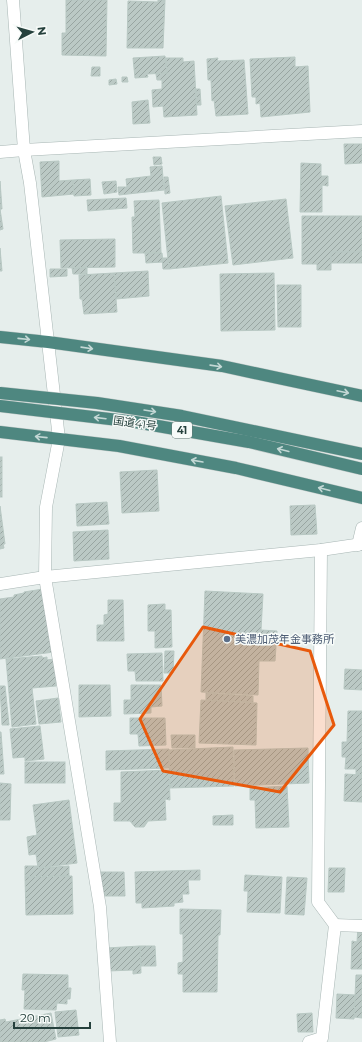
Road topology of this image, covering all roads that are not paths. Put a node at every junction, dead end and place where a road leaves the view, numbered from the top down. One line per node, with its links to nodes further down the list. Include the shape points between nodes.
1 (13, 0): 3 (street)
2 (362, 131): 3 (street)
3 (24, 150): 4 (street); 6 (street)
4 (0, 152)
5 (0, 337): 6 (highway, one-way to 6)
6 (48, 342): 8 (highway, one-way to 8, via 222,366); 11 (street)
7 (0, 393): 12 (highway, 国道41号 / 41, one-way to 12, bridge, via 182,416)
8 (362, 396)
9 (0, 406): 13 (highway, 国道41号 / 41, one-way to 9, bridge, via 249,442 135,422)
10 (0, 432): 11 (highway, one-way to 10)
11 (59, 439): 14 (highway, one-way to 11, via 236,468 119,446); 18 (street, via 46,507)
12 (362, 454)
13 (362, 469)
14 (362, 498)
15 (362, 528): 16 (street)
16 (360, 545): 17 (street)
17 (321, 550): 18 (street); 20 (street, via 318,902)
18 (45, 577): 19 (street); 22 (street, via 100,907)
19 (0, 584)
20 (335, 925): 21 (street); 23 (street, via 322,1038)
21 (362, 926)
22 (110, 1042)
23 (309, 1042)

